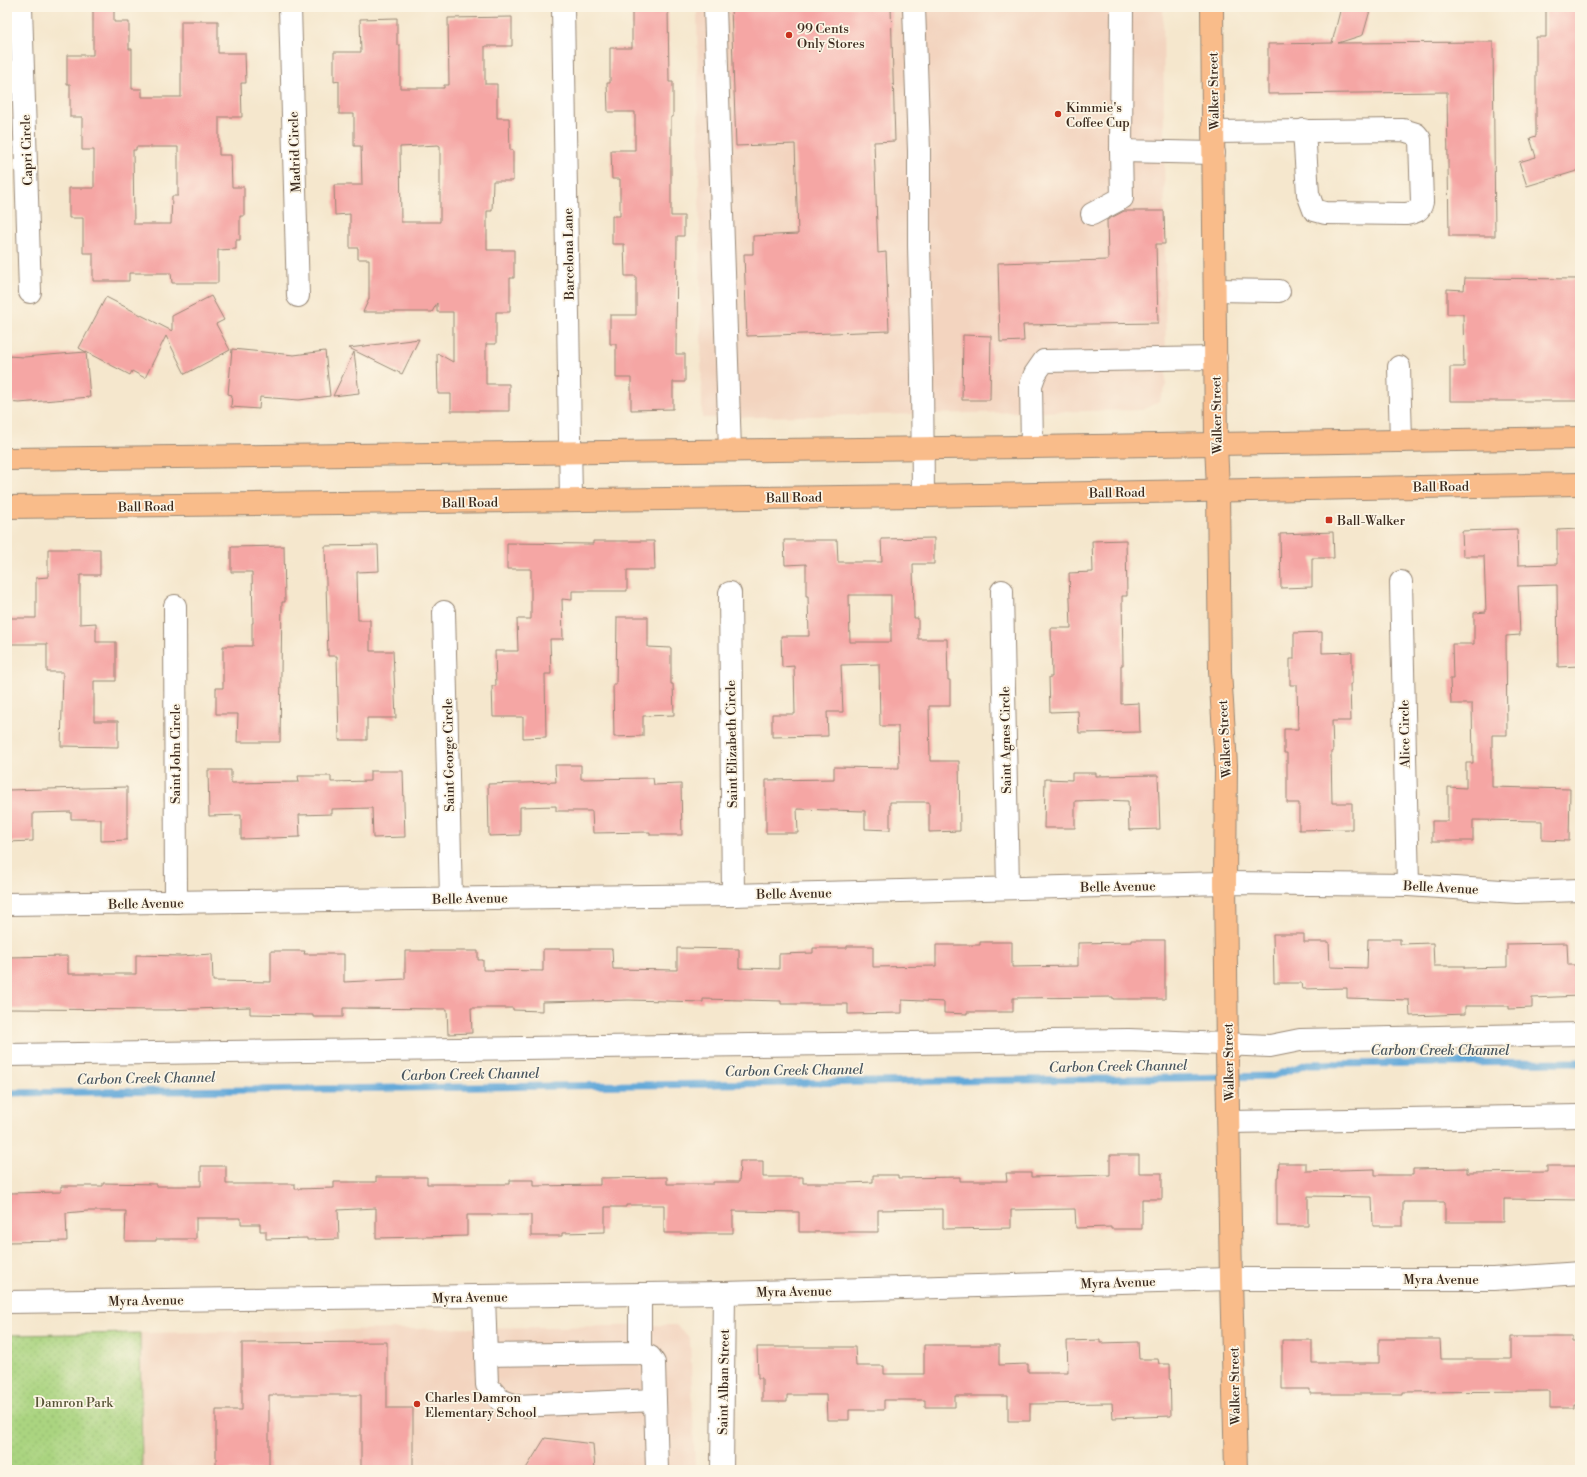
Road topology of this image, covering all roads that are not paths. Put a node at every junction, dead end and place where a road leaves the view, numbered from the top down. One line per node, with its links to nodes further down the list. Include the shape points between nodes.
1 (21, 7): 15 (street, Capri Circle)
2 (290, 7): 16 (street, Madrid Circle)
3 (563, 7): 25 (street, Barcelona Lane)
4 (715, 7): 24 (street)
5 (914, 7): 23 (street)
6 (1122, 7): 10 (street)
7 (1212, 7): 9 (main road, Walker Street)
8 (1304, 130): 8 (street, via 1403,130 1416,134 1420,139 1420,209 1406,214 1325,213 1314,210 1308,194); 9 (street)
9 (1214, 132): 11 (main road, Walker Street)
10 (1121, 151): 11 (street); 12 (street, via 1122,198)
11 (1214, 153): 13 (main road, Walker Street)
12 (1092, 214)
13 (1215, 290): 14 (street); 17 (main road, Walker Street)
14 (1279, 291)
15 (30, 292)
16 (298, 296)
17 (1216, 358): 21 (main road, Walker Street); 22 (street, via 1044,361 1031,385)
18 (1399, 368): 20 (street)
19 (1580, 438): 20 (main road)
20 (1401, 441): 21 (main road)
21 (1216, 443): 22 (main road); 28 (main road, Walker Street)
22 (1032, 447): 23 (main road)
23 (923, 448): 24 (main road); 29 (street)
24 (730, 450): 25 (main road)
25 (571, 452): 26 (main road); 30 (street, Barcelona Lane)
26 (7, 459)
27 (1580, 484): 28 (main road, Ball Road)
28 (1218, 490): 29 (main road, Ball Road); 37 (main road, Walker Street, via 1220,671 1226,765)
29 (923, 496): 30 (main road, Ball Road)
30 (571, 500): 31 (main road, Ball Road)
31 (7, 507)
32 (1401, 582): 38 (street, Alice Circle)
33 (1002, 591): 39 (street, Saint Agnes Circle)
34 (730, 593): 41 (street, Saint Elizabeth Circle)
35 (175, 606): 43 (street, Saint John Circle)
36 (444, 612): 42 (street, Saint George Circle)
37 (1225, 883): 38 (street, Belle Avenue); 39 (street, Belle Avenue); 46 (main road, Walker Street)
38 (1408, 885): 40 (street, Belle Avenue, via 1517,892)
39 (1008, 888): 41 (street, Belle Avenue)
40 (1580, 890)
41 (732, 895): 42 (street, Belle Avenue)
42 (451, 898): 43 (street, Belle Avenue)
43 (176, 902): 44 (street, Belle Avenue)
44 (7, 904)
45 (1580, 1034): 46 (street, via 1300,1040 1270,1046)
46 (1227, 1049): 47 (street, via 1129,1040); 49 (main road, Walker Street)
47 (7, 1055)
48 (1580, 1116): 49 (street)
49 (1229, 1122): 51 (main road, Walker Street)
50 (1580, 1273): 51 (street, Myra Avenue, via 1493,1279)
51 (1231, 1279): 52 (street, Myra Avenue); 61 (main road, Walker Street)
52 (724, 1293): 53 (street, Myra Avenue); 60 (street, Saint Alban Street)
53 (640, 1294): 54 (street, Myra Avenue); 56 (street)
54 (484, 1296): 55 (street, Myra Avenue); 57 (street)
55 (7, 1302)
56 (640, 1353): 57 (street); 58 (street, via 650,1357 654,1363)
57 (486, 1355): 58 (street, via 488,1385 500,1400 517,1406)
58 (655, 1400): 59 (street)
59 (657, 1470)
60 (722, 1470)
61 (1236, 1470)

